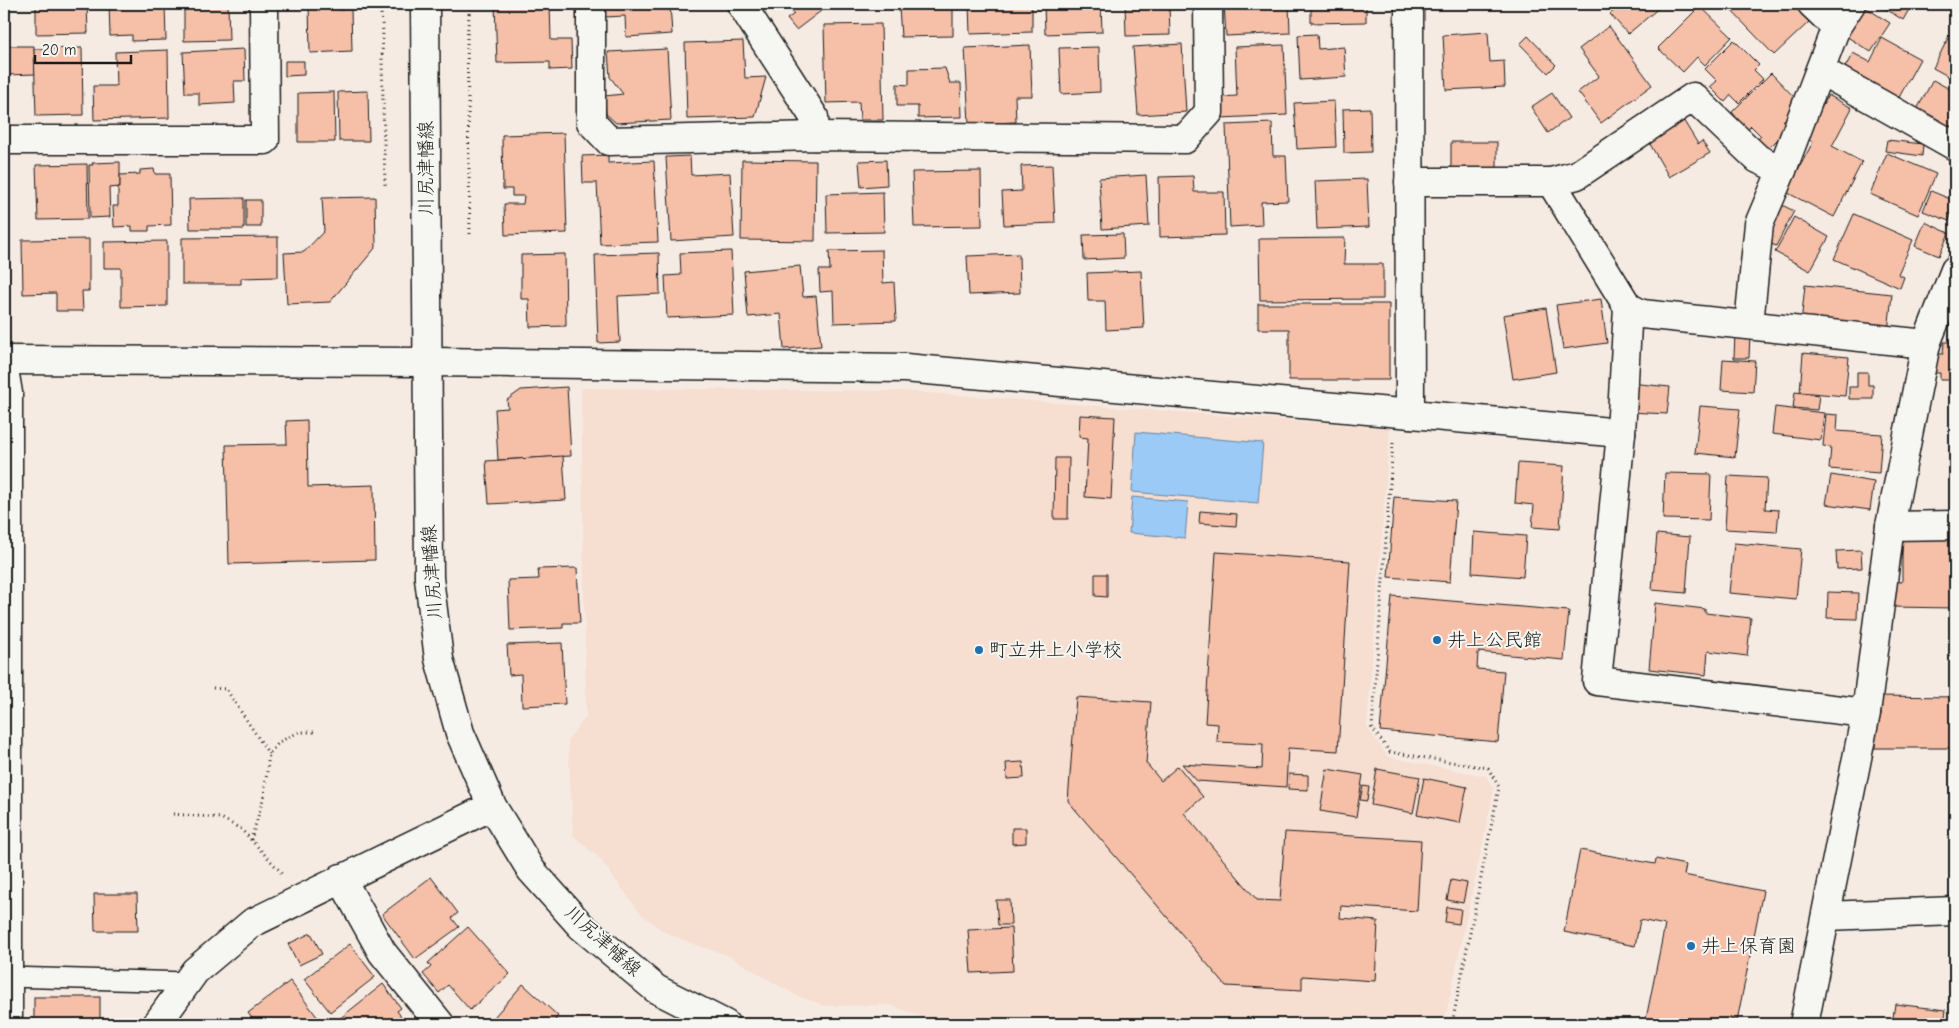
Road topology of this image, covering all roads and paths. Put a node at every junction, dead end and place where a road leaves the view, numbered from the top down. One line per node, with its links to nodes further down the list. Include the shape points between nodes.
1 (264, 4): 14 (street, via 264,140)
2 (380, 4): 19 (path)
3 (425, 4): 26 (street, 川尻津幡線)
4 (470, 4): 20 (path, via 467,37)
5 (591, 4): 13 (street, via 591,122 609,141)
6 (741, 4): 13 (street, via 814,117)
7 (1208, 4): 13 (street, via 1209,112 1185,139)
8 (1409, 4): 17 (street)
9 (1812, 4): 11 (street)
10 (1851, 4): 11 (street)
11 (1836, 27): 12 (street)
12 (1820, 70): 15 (street); 16 (street)
13 (815, 136)
14 (4, 140)
15 (1955, 146)
16 (1782, 170): 18 (street, via 1758,159 1693,97 1576,175); 23 (street, via 1759,224)
17 (1410, 182): 18 (street); 28 (street)
18 (1551, 182): 22 (street)
19 (385, 185)
20 (470, 234)
21 (1955, 270): 24 (street)
22 (1628, 307): 23 (street, via 1642,314); 29 (street)
23 (1749, 324): 24 (street)
24 (1938, 333): 31 (street)
25 (4, 360): 26 (street)
26 (428, 362): 28 (street, via 905,368); 36 (street, 川尻津幡線, via 429,578 439,659 460,733)
27 (4, 369): 43 (street, via 8,393)
28 (1402, 414): 29 (street); 49 (path, via 1372,728 1390,752 1488,768 1499,787)
29 (1621, 433): 33 (street, via 1597,681)
30 (1955, 525): 31 (street)
31 (1890, 526): 33 (street)
32 (213, 688): 35 (path, via 226,689)
33 (1866, 713): 42 (street)
34 (315, 732): 35 (path, via 299,732 279,742)
35 (269, 754): 38 (path, via 264,796)
36 (492, 806): 39 (street); 48 (street, 川尻津幡線, via 532,870 581,926 656,989)
37 (173, 814): 38 (path, via 221,818 241,829)
38 (251, 840): 40 (path, via 279,870)
39 (341, 878): 40 (street); 47 (street, via 382,952)
40 (298, 900): 44 (street, via 252,923 195,971)
41 (1955, 911): 42 (street)
42 (1826, 916): 50 (street)
43 (8, 977): 44 (lane); 45 (street)
44 (187, 982): 46 (street)
45 (8, 1024)
46 (157, 1024)
47 (440, 1024)
48 (725, 1024)
49 (1452, 1024)
50 (1804, 1024)

